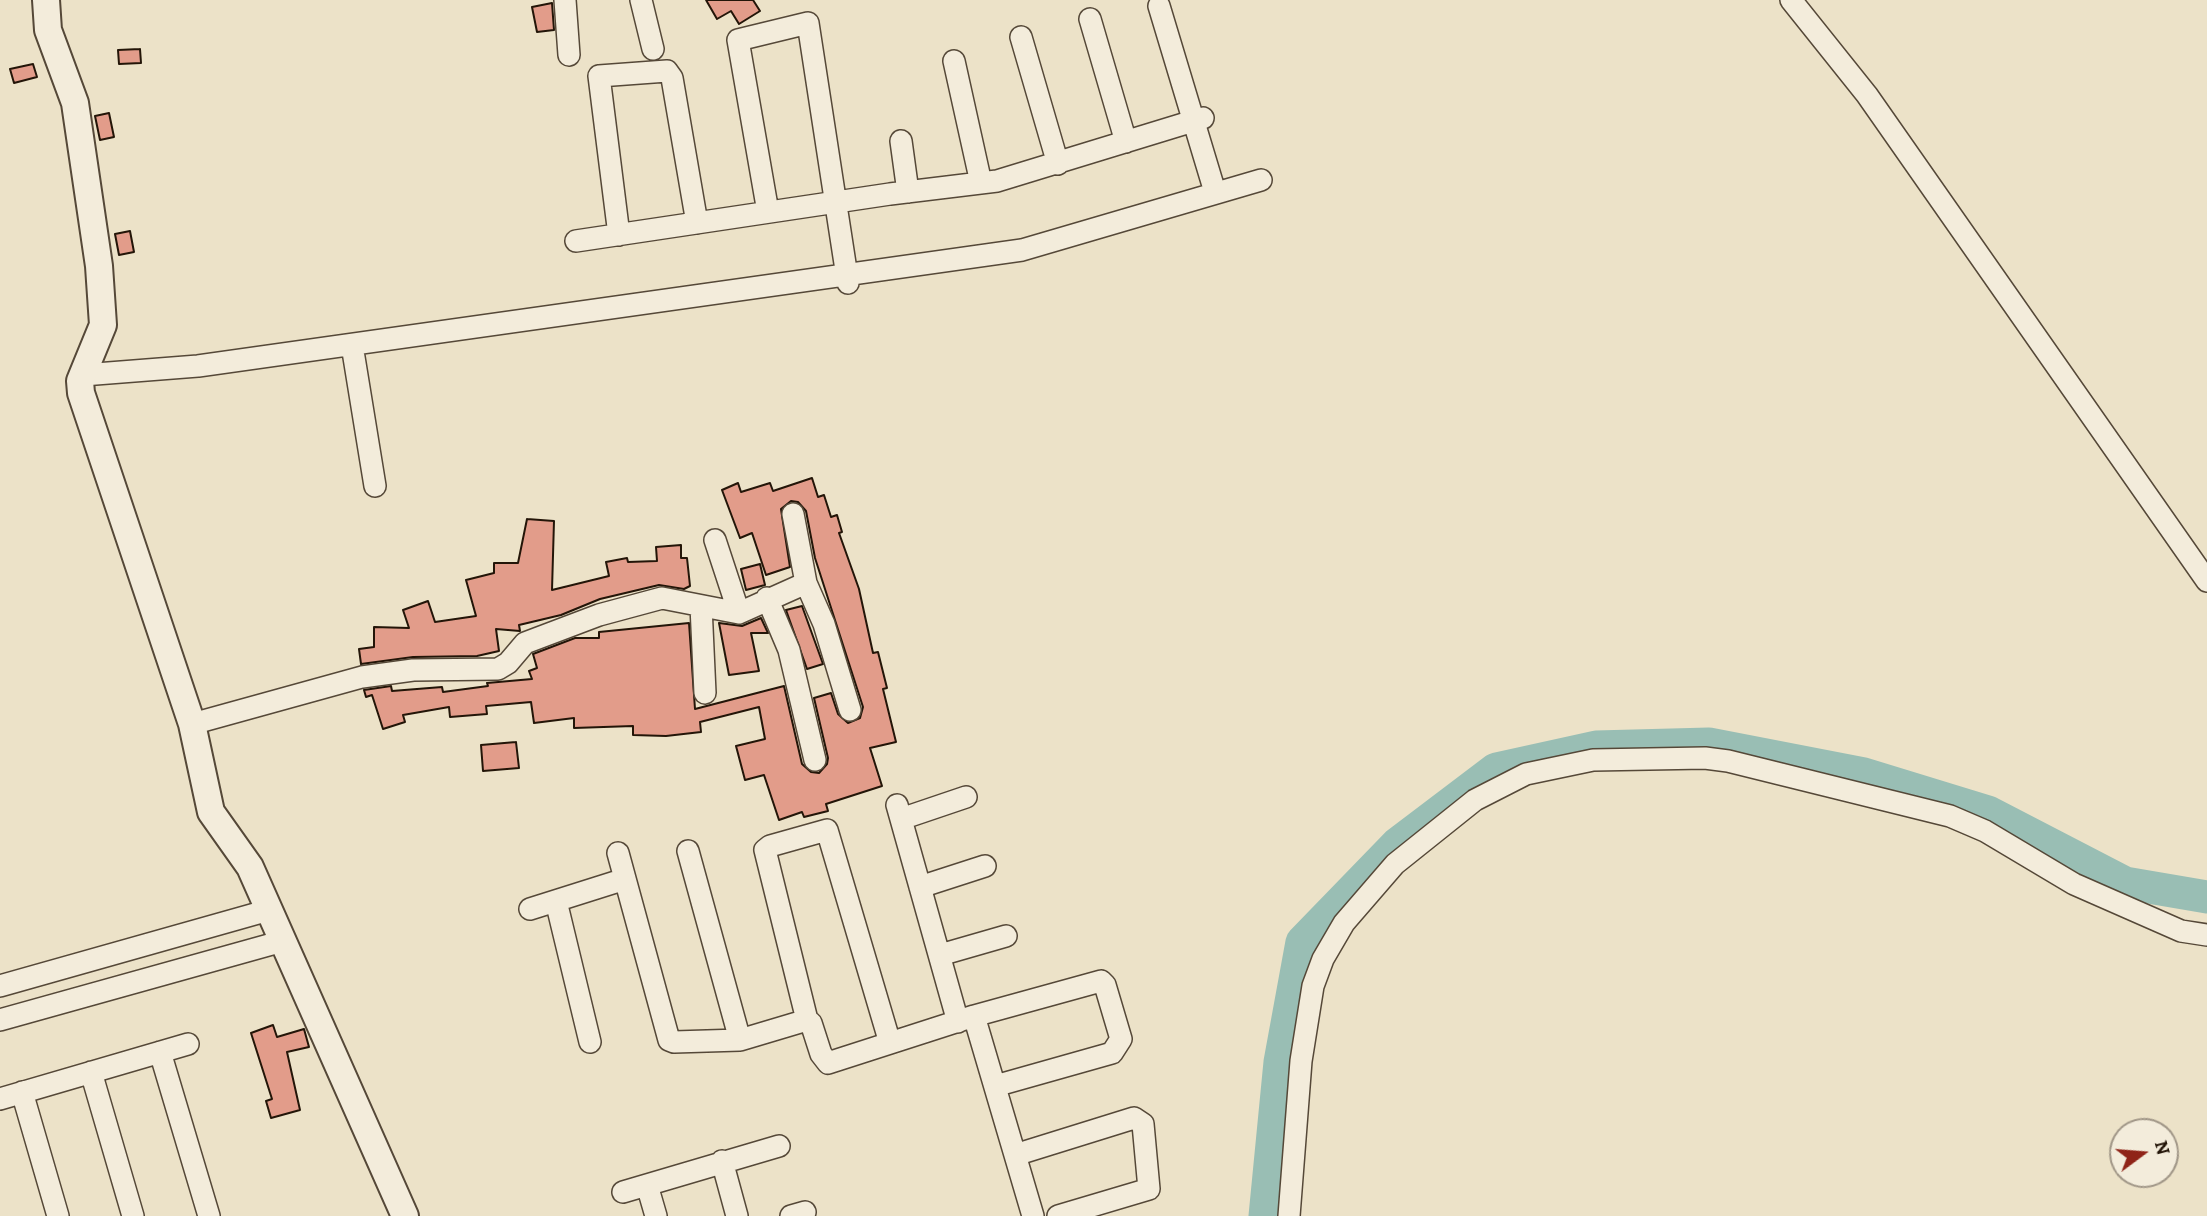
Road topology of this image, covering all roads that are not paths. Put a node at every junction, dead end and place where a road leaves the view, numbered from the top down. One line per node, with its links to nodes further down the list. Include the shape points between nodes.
1 (46, 0): 26 (street, via 48,30 75,103 99,266 103,325)
2 (565, 0): 9 (street)
3 (640, 0): 8 (street)
4 (1791, 0): 30 (street, via 1867,95)
5 (1159, 6): 11 (street)
6 (1090, 19): 13 (street)
7 (1021, 37): 14 (street)
8 (653, 49)
9 (569, 55)
10 (954, 61): 16 (street)
11 (1198, 119): 13 (street); 18 (street)
12 (901, 141): 17 (street)
13 (1126, 142): 14 (street)
14 (1058, 164): 16 (street)
15 (1261, 180): 18 (street)
16 (981, 183): 17 (street)
17 (908, 192): 19 (street)
18 (1215, 192): 24 (street, via 1022,250)
19 (837, 202): 20 (street); 20 (street, via 808,23 738,40); 24 (street)
20 (768, 212): 21 (street)
21 (697, 223): 22 (street); 22 (street, via 673,78 667,71 599,76)
22 (619, 235): 23 (street)
23 (576, 241)
24 (848, 279): 25 (street)
25 (352, 345): 26 (street, via 198,366); 27 (street)
26 (83, 375): 37 (street, via 81,393)
27 (376, 486)
28 (793, 514): 31 (street)
29 (715, 540): 34 (street)
30 (2207, 581)
31 (806, 583): 32 (street); 36 (street, via 828,634)
32 (767, 598): 34 (street); 38 (street, via 789,650)
33 (701, 606): 34 (street); 35 (street); 37 (street, via 662,598 599,615 525,643 498,670 413,670 362,677)
34 (739, 613)
35 (705, 693)
36 (850, 709)
37 (192, 724): 46 (street, via 211,812 250,867)
38 (815, 760)
39 (965, 797): 44 (street, via 899,812)
40 (688, 851): 56 (street)
41 (618, 853): 43 (street)
42 (985, 866): 44 (street)
43 (625, 879): 45 (street); 56 (street, via 669,1040)
44 (920, 887): 51 (street)
45 (556, 901): 47 (street); 57 (street)
46 (270, 909): 50 (street); 52 (street)
47 (530, 909)
48 (2207, 935): 78 (street, via 2181,931 2074,884 1985,831 1950,816 1728,761 1593,760 1526,774 1475,800 1395,864 1344,923 1323,959 1313,986 1301,1061)
49 (1006, 936): 51 (street)
50 (283, 941): 54 (street); 73 (street)
51 (940, 955): 53 (street)
52 (0, 986)
53 (966, 1019): 58 (street); 62 (street); 62 (street, via 1101,981 1105,985 1121,1039 1112,1053)
54 (0, 1020)
55 (807, 1020): 56 (street); 58 (street, via 828,1063); 58 (street, via 765,850 827,830)
56 (740, 1040)
57 (590, 1042)
58 (890, 1043)
59 (188, 1044): 60 (street)
60 (160, 1052): 61 (street); 72 (street)
61 (91, 1072): 63 (street); 71 (street)
62 (995, 1086): 66 (street)
63 (22, 1092): 64 (street); 70 (street)
64 (0, 1098)
65 (779, 1146): 67 (street)
66 (1015, 1156): 76 (street); 77 (street, via 1134,1118 1143,1124 1149,1189)
67 (722, 1161): 68 (street); 75 (street)
68 (647, 1185): 69 (street); 74 (street)
69 (623, 1192)
70 (58, 1216)
71 (133, 1216)
72 (209, 1216)
73 (405, 1216)
74 (656, 1216)
75 (737, 1216)
76 (1033, 1216)
77 (1058, 1216)
78 (1289, 1216)

